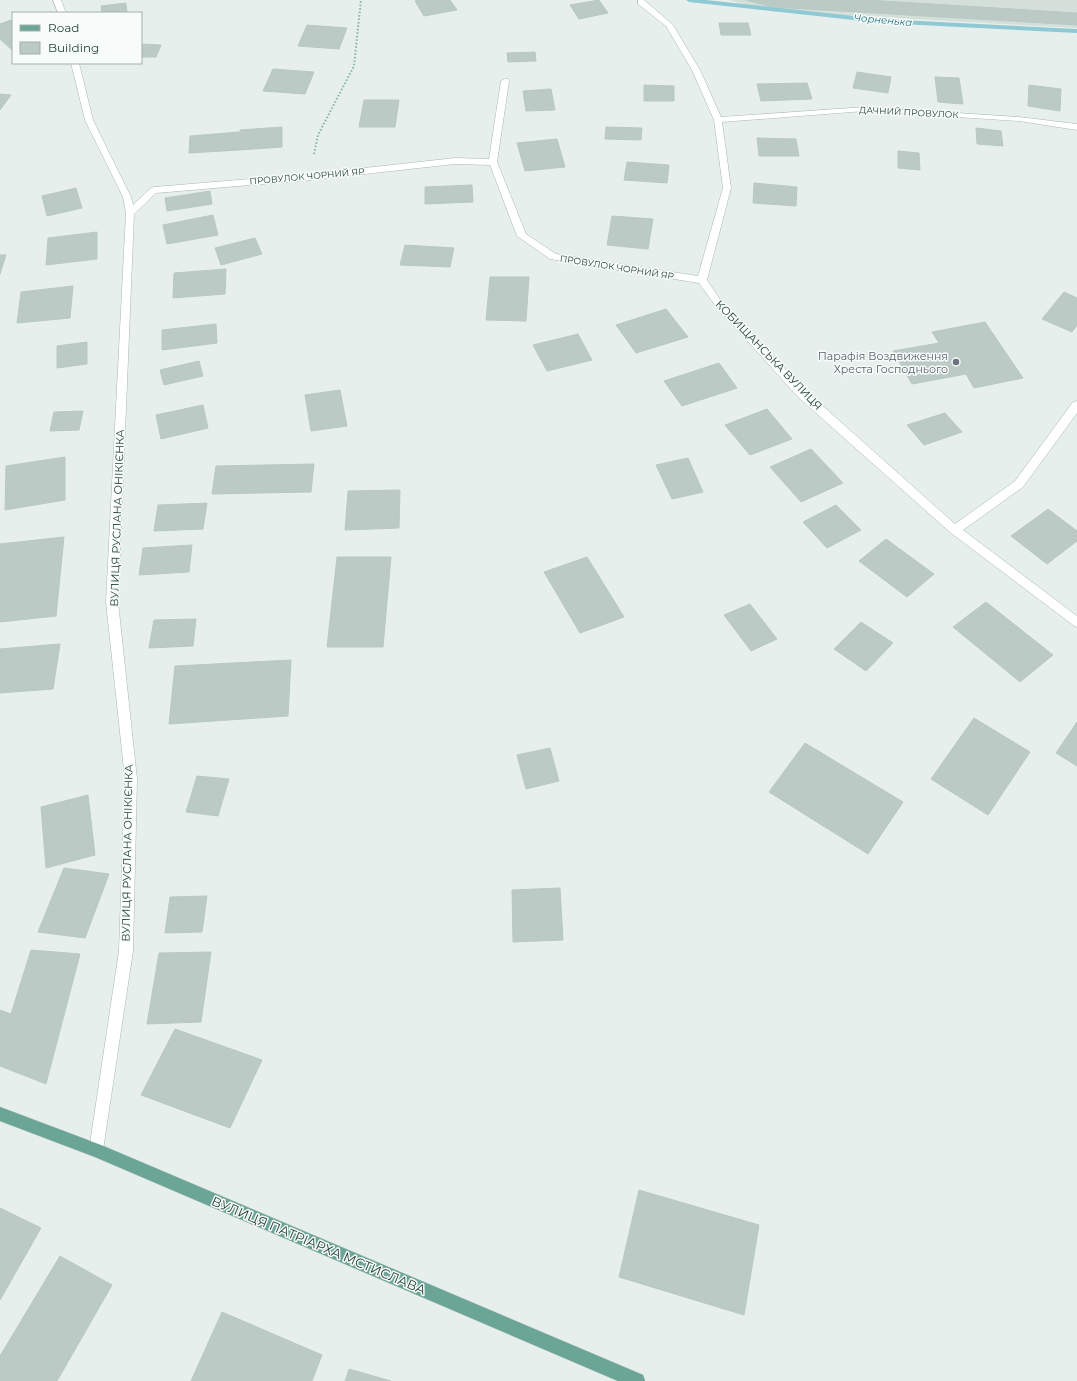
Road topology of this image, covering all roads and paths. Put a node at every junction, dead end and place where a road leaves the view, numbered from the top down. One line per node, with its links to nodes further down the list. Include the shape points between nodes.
1 (57, 0): 4 (street)
2 (361, 0): 10 (path, via 354,66 318,135)
3 (640, 2): 7 (street, via 669,24 696,70)
4 (62, 12)
5 (75, 64): 11 (street, ВУЛИЦЯ РУСЛАНА ОНІКІЄНКА, via 90,120 127,197)
6 (505, 81): 9 (street, ПРОВУЛОК ЧОРНИЙ ЯР)
7 (718, 120): 8 (street, ДАЧНИЙ ПРОВУЛОК, via 865,109 1019,119); 12 (street, via 727,188)
8 (1077, 126)
9 (493, 162): 10 (street, ПРОВУЛОК ЧОРНИЙ ЯР, via 455,161); 12 (street, ПРОВУЛОК ЧОРНИЙ ЯР, via 522,236 552,257)
10 (310, 177): 11 (street, ПРОВУЛОК ЧОРНИЙ ЯР, via 154,190)
11 (130, 213): 17 (street, ВУЛИЦЯ РУСЛАНА ОНІКІЄНКА, via 112,602 130,779 126,943)
12 (702, 280): 14 (street, КОБИЩАНСЬКА ВУЛИЦЯ, via 718,303 802,394)
13 (1077, 405): 14 (street, via 1019,484)
14 (954, 530): 15 (street, КОБИЩАНСЬКА ВУЛИЦЯ)
15 (1077, 622)
16 (0, 1114): 17 (main road, ВУЛИЦЯ ПАТРІАРХА МСТИСЛАВА)
17 (96, 1150): 18 (main road, ВУЛИЦЯ ПАТРІАРХА МСТИСЛАВА)
18 (636, 1381)

